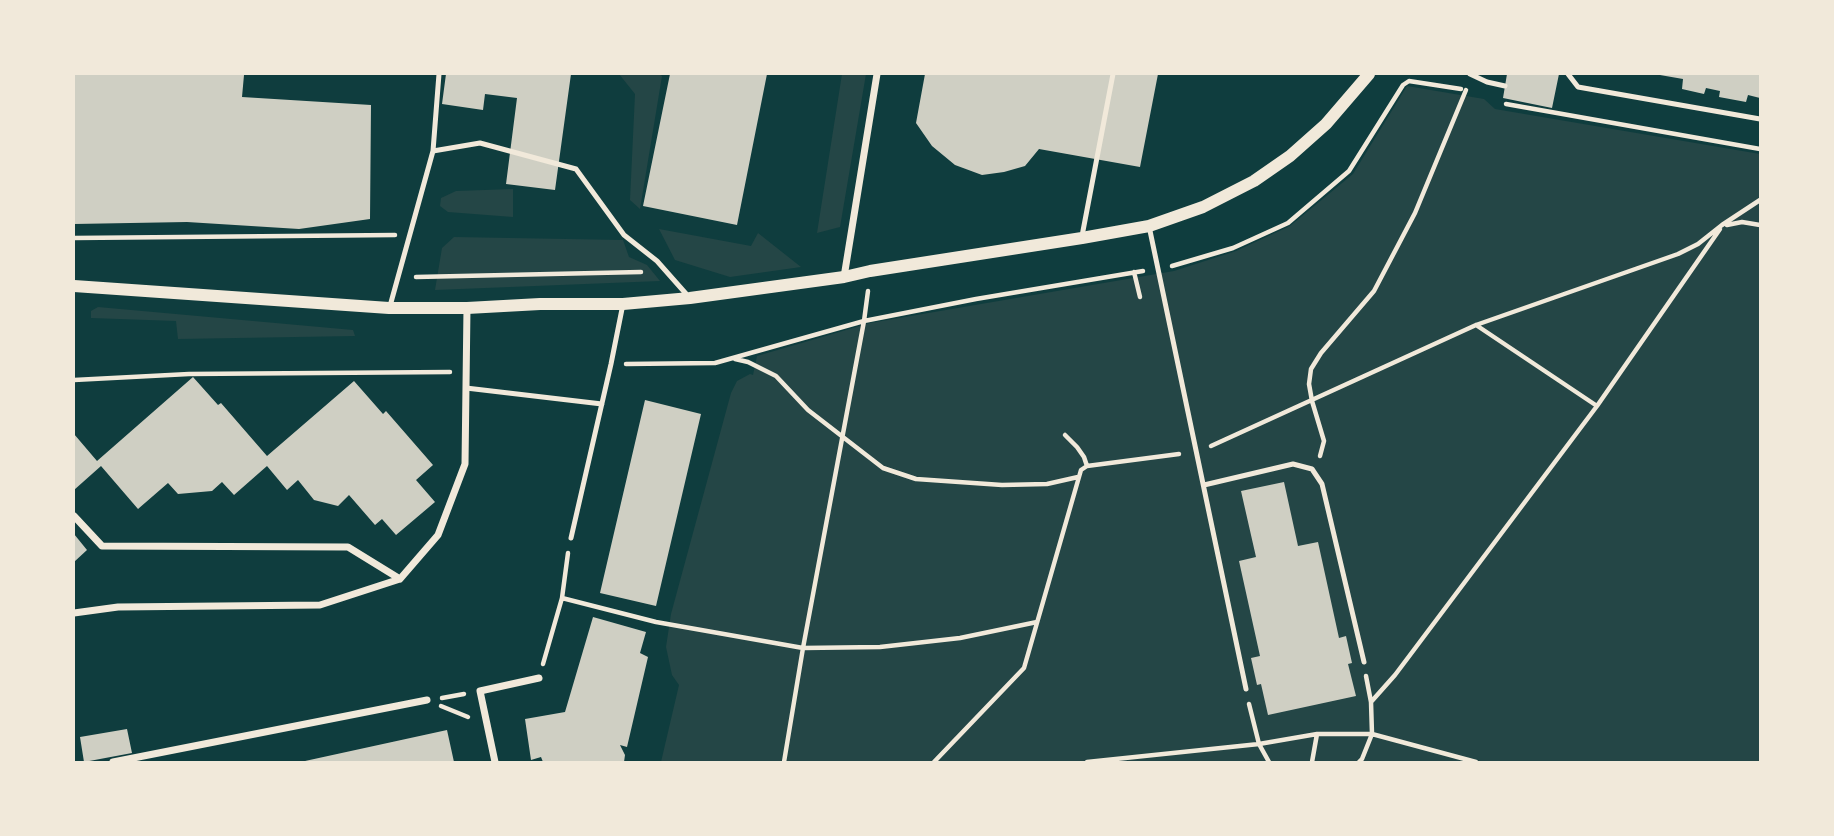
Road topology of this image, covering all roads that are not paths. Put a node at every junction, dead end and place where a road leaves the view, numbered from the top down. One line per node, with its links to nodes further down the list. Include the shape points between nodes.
1 (439, 74): 9 (lane)
2 (877, 74): 12 (street)
3 (1113, 74): 11 (lane)
4 (1369, 74): 10 (street, via 1326,124 1254,181 1203,207)
5 (1470, 74): 7 (lane)
6 (1568, 74): 8 (lane, via 1578,87)
7 (1505, 86)
8 (1760, 119)
9 (433, 150): 14 (lane, via 480,143 576,169 624,235 657,261); 16 (lane)
10 (1149, 226): 11 (street); 20 (lane)
11 (1082, 238): 12 (street)
12 (844, 277): 14 (street)
13 (74, 286): 16 (street)
14 (690, 298): 15 (street)
15 (623, 304): 17 (street); 19 (lane)
16 (389, 308): 17 (street)
17 (467, 308): 18 (street)
18 (466, 388): 19 (lane); 23 (street, via 465,464 438,536)
19 (602, 404): 22 (lane)
20 (1204, 485): 25 (lane, via 1293,464 1312,469 1322,484); 27 (lane)
21 (74, 516): 23 (street, via 102,546 348,547)
22 (571, 538)
23 (400, 579): 24 (street, via 320,605 118,607)
24 (74, 613)
25 (1363, 662)
26 (539, 678): 30 (street, via 480,691)
27 (1246, 689)
28 (427, 700): 29 (street)
29 (113, 762)
30 (495, 762)

